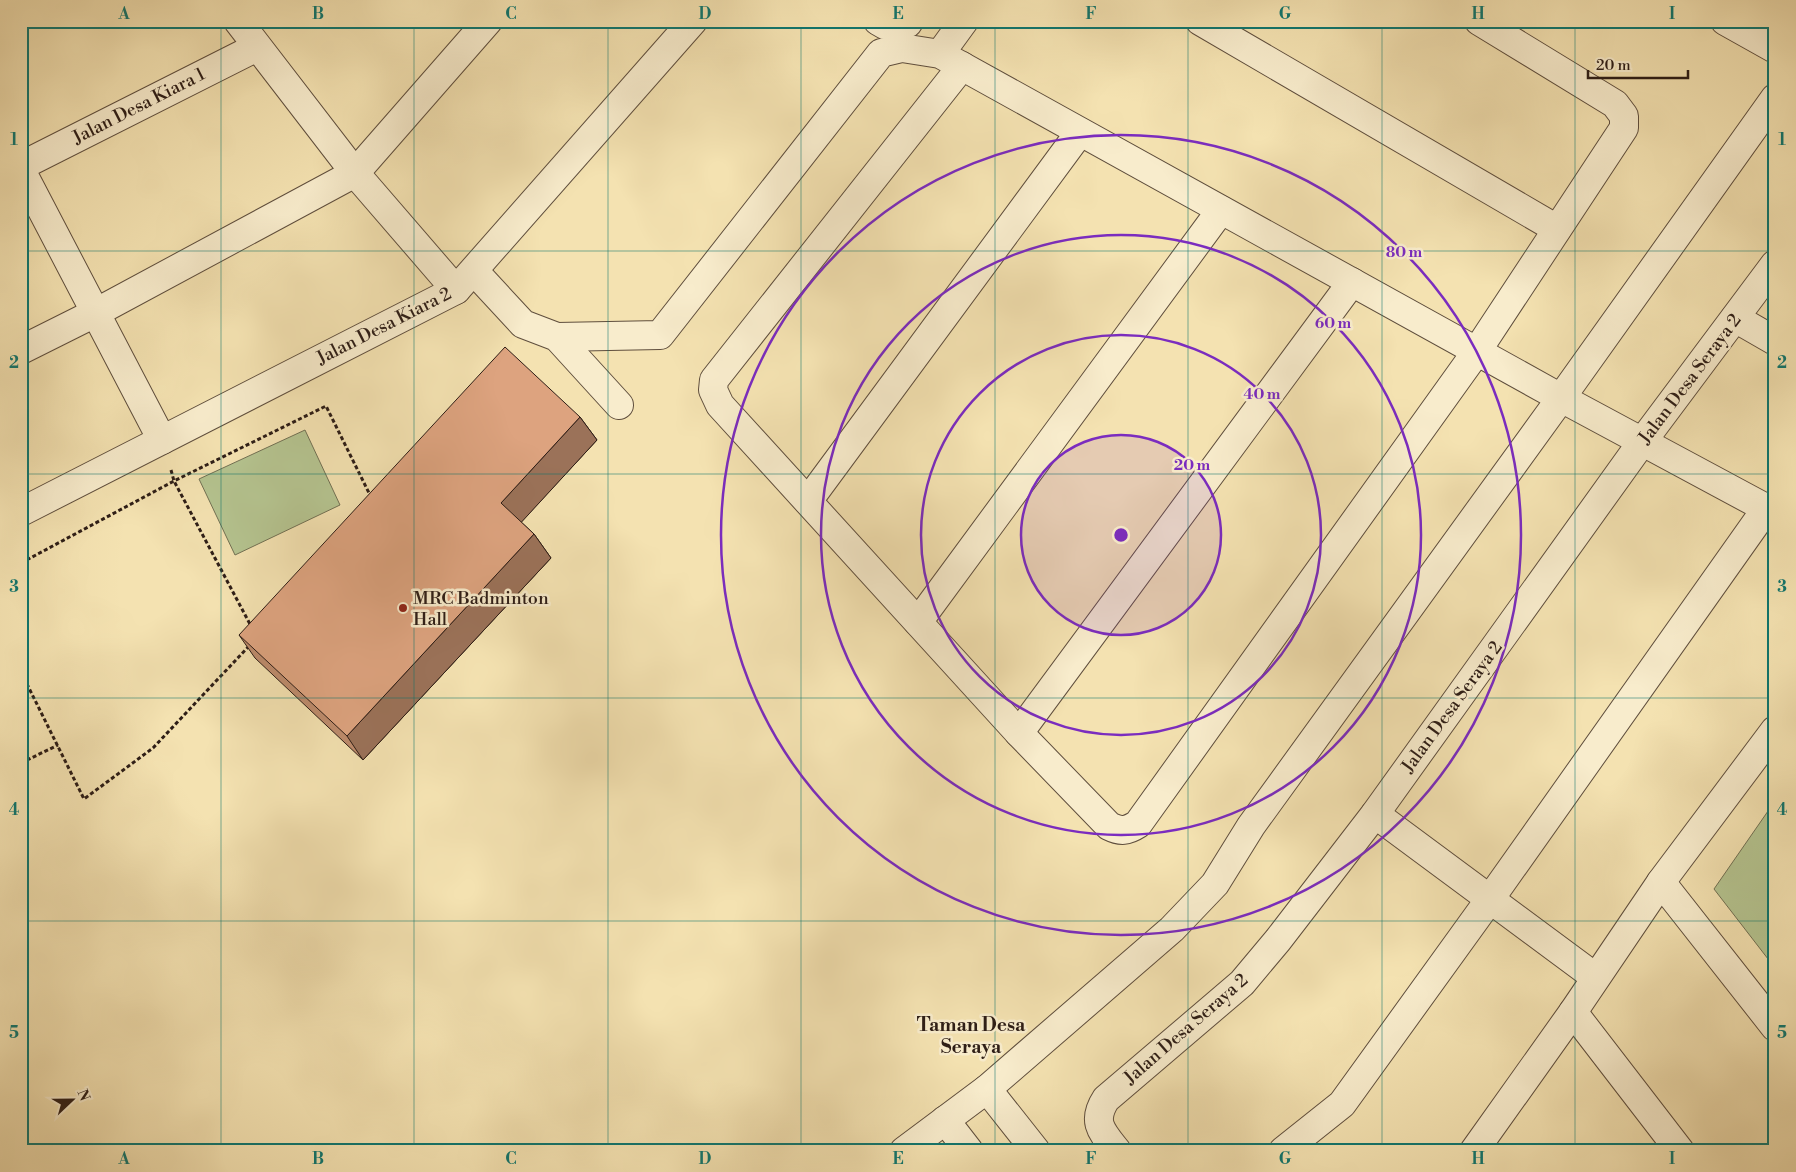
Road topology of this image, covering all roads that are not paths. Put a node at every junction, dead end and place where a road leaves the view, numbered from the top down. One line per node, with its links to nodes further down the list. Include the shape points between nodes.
1 (238, 21): 8 (street)
2 (488, 21): 15 (street)
3 (693, 21): 19 (street, Jalan Desa Kiara 2)
4 (964, 21): 10 (street)
5 (1200, 21): 17 (street)
6 (1479, 21): 17 (street, via 1615,104 1624,116 1624,128)
7 (1725, 21): 9 (street)
8 (257, 47): 13 (street, Jalan Desa Kiara 1); 15 (street)
9 (1775, 49)
10 (951, 60): 12 (street); 23 (street, via 902,48 881,54 660,335); 31 (street, via 714,380 713,390 720,405)
11 (1775, 98): 27 (street)
12 (1080, 132): 16 (street); 31 (street)
13 (21, 166)
14 (21, 170): 21 (street)
15 (355, 173): 19 (street); 21 (street)
16 (1222, 210): 20 (street); 34 (street)
17 (1557, 229): 26 (street)
18 (1775, 264): 22 (street, Jalan Desa Seraya 2)
19 (465, 280): 23 (street, via 523,324); 29 (street, Jalan Desa Kiara 2)
20 (1352, 282): 26 (street); 36 (street)
21 (95, 313): 25 (street); 29 (street)
22 (1735, 318): 24 (street); 30 (street, Jalan Desa Seraya 2)
23 (557, 337): 28 (street)
24 (1775, 341)
25 (21, 350)
26 (1477, 351): 27 (street); 36 (street, via 1138,824 1120,831 1109,826)
27 (1561, 398): 30 (street); 43 (street, via 1251,826 1215,884 1172,929)
28 (619, 405)
29 (162, 440): 33 (street, Jalan Desa Kiara 2)
30 (1642, 442): 32 (street); 37 (street, Jalan Desa Seraya 2)
31 (808, 501): 34 (street)
32 (1771, 511): 39 (street)
33 (21, 512)
34 (918, 622): 36 (street)
35 (1775, 730): 38 (street)
36 (1019, 733)
37 (1375, 814): 39 (street); 49 (street, Jalan Desa Seraya 2, via 1242,983 1106,1099 1100,1109 1100,1129)
38 (1661, 882): 40 (street); 42 (street)
39 (1490, 899): 40 (street); 50 (street, via 1342,1104)
40 (1595, 978): 41 (street)
41 (1574, 1012): 45 (street); 51 (street)
42 (1775, 1027)
43 (987, 1089): 44 (street); 48 (street)
44 (945, 1120): 46 (street); 47 (street)
45 (1478, 1149)
46 (904, 1151)
47 (968, 1151)
48 (1036, 1151)
49 (1117, 1151)
50 (1283, 1151)
51 (1680, 1151)

